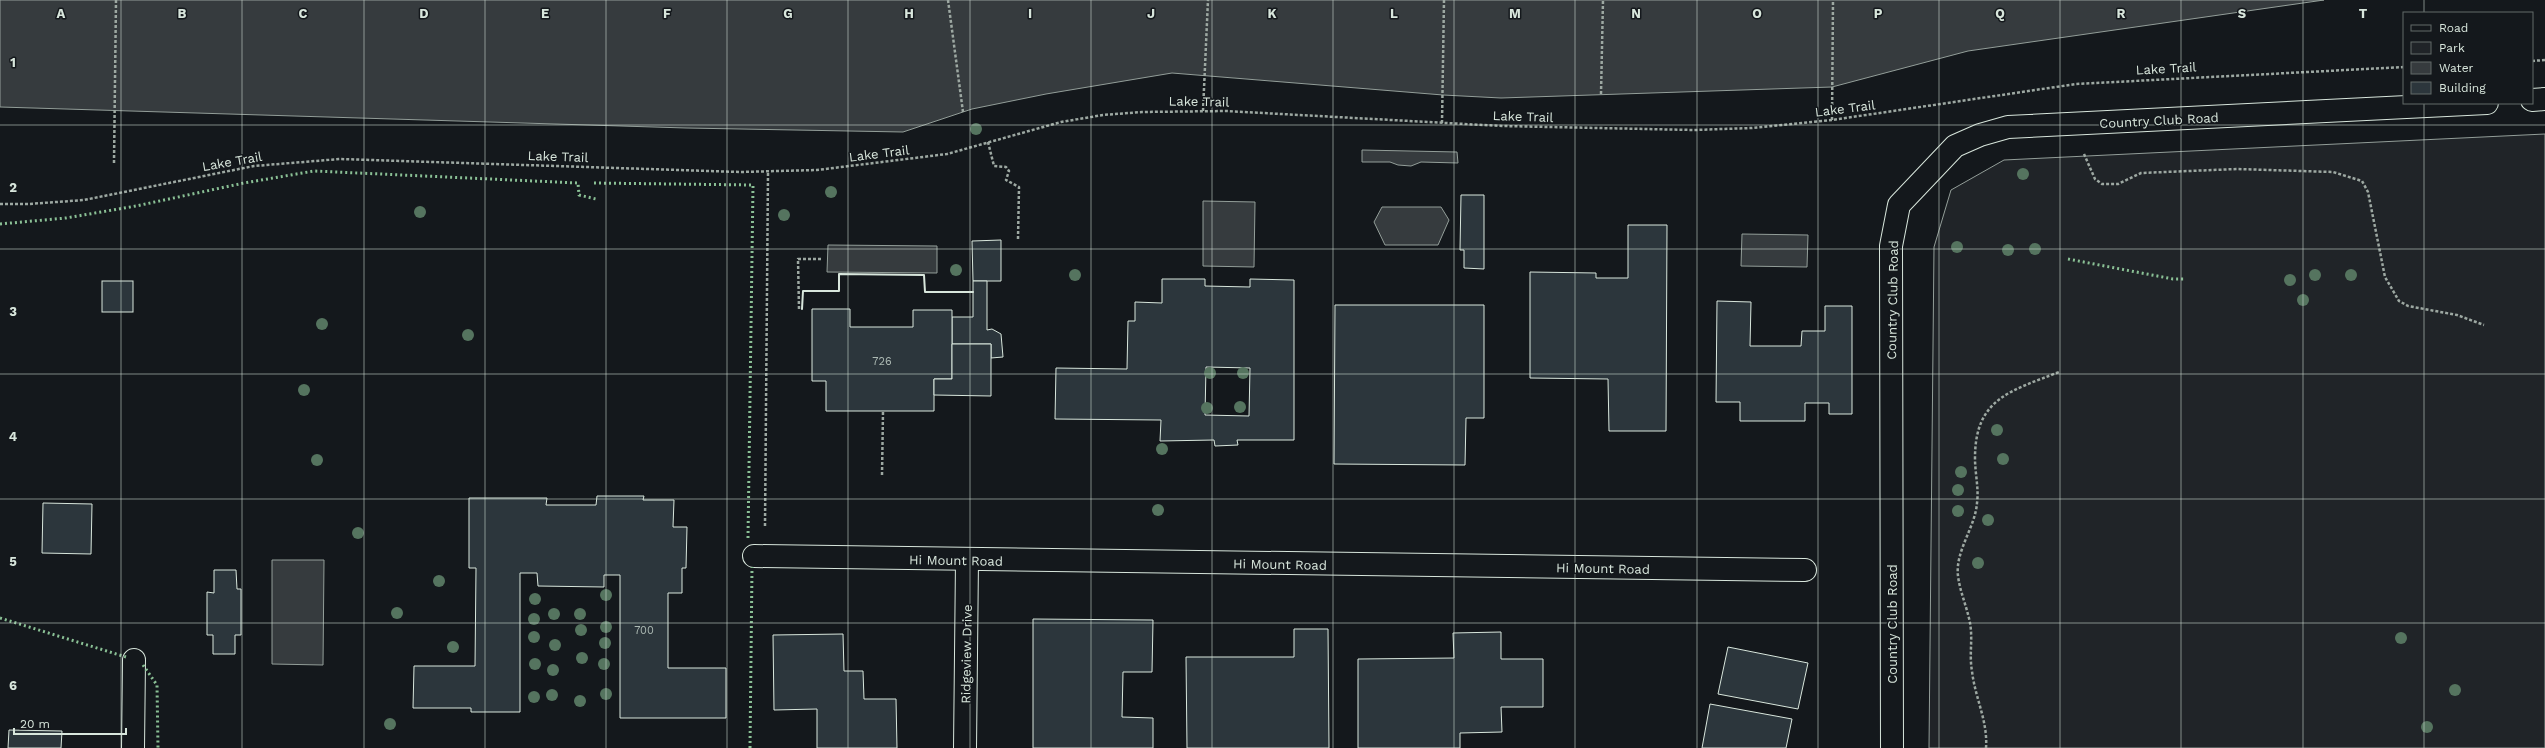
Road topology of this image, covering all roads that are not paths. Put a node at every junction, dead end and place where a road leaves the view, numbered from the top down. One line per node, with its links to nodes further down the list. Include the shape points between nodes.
1 (2545, 99): 2 (street)
2 (2533, 100)
3 (2467, 104): 10 (street, Country Club Road, via 2008,127 1980,135 1956,146 1899,205 1891,246)
4 (760, 557): 5 (street, Hi Mount Road)
5 (967, 560): 6 (street, Hi Mount Road); 9 (street, Ridgeview Drive)
6 (1805, 570)
7 (134, 660): 8 (street)
8 (133, 748)
9 (965, 748)
10 (1892, 748)

